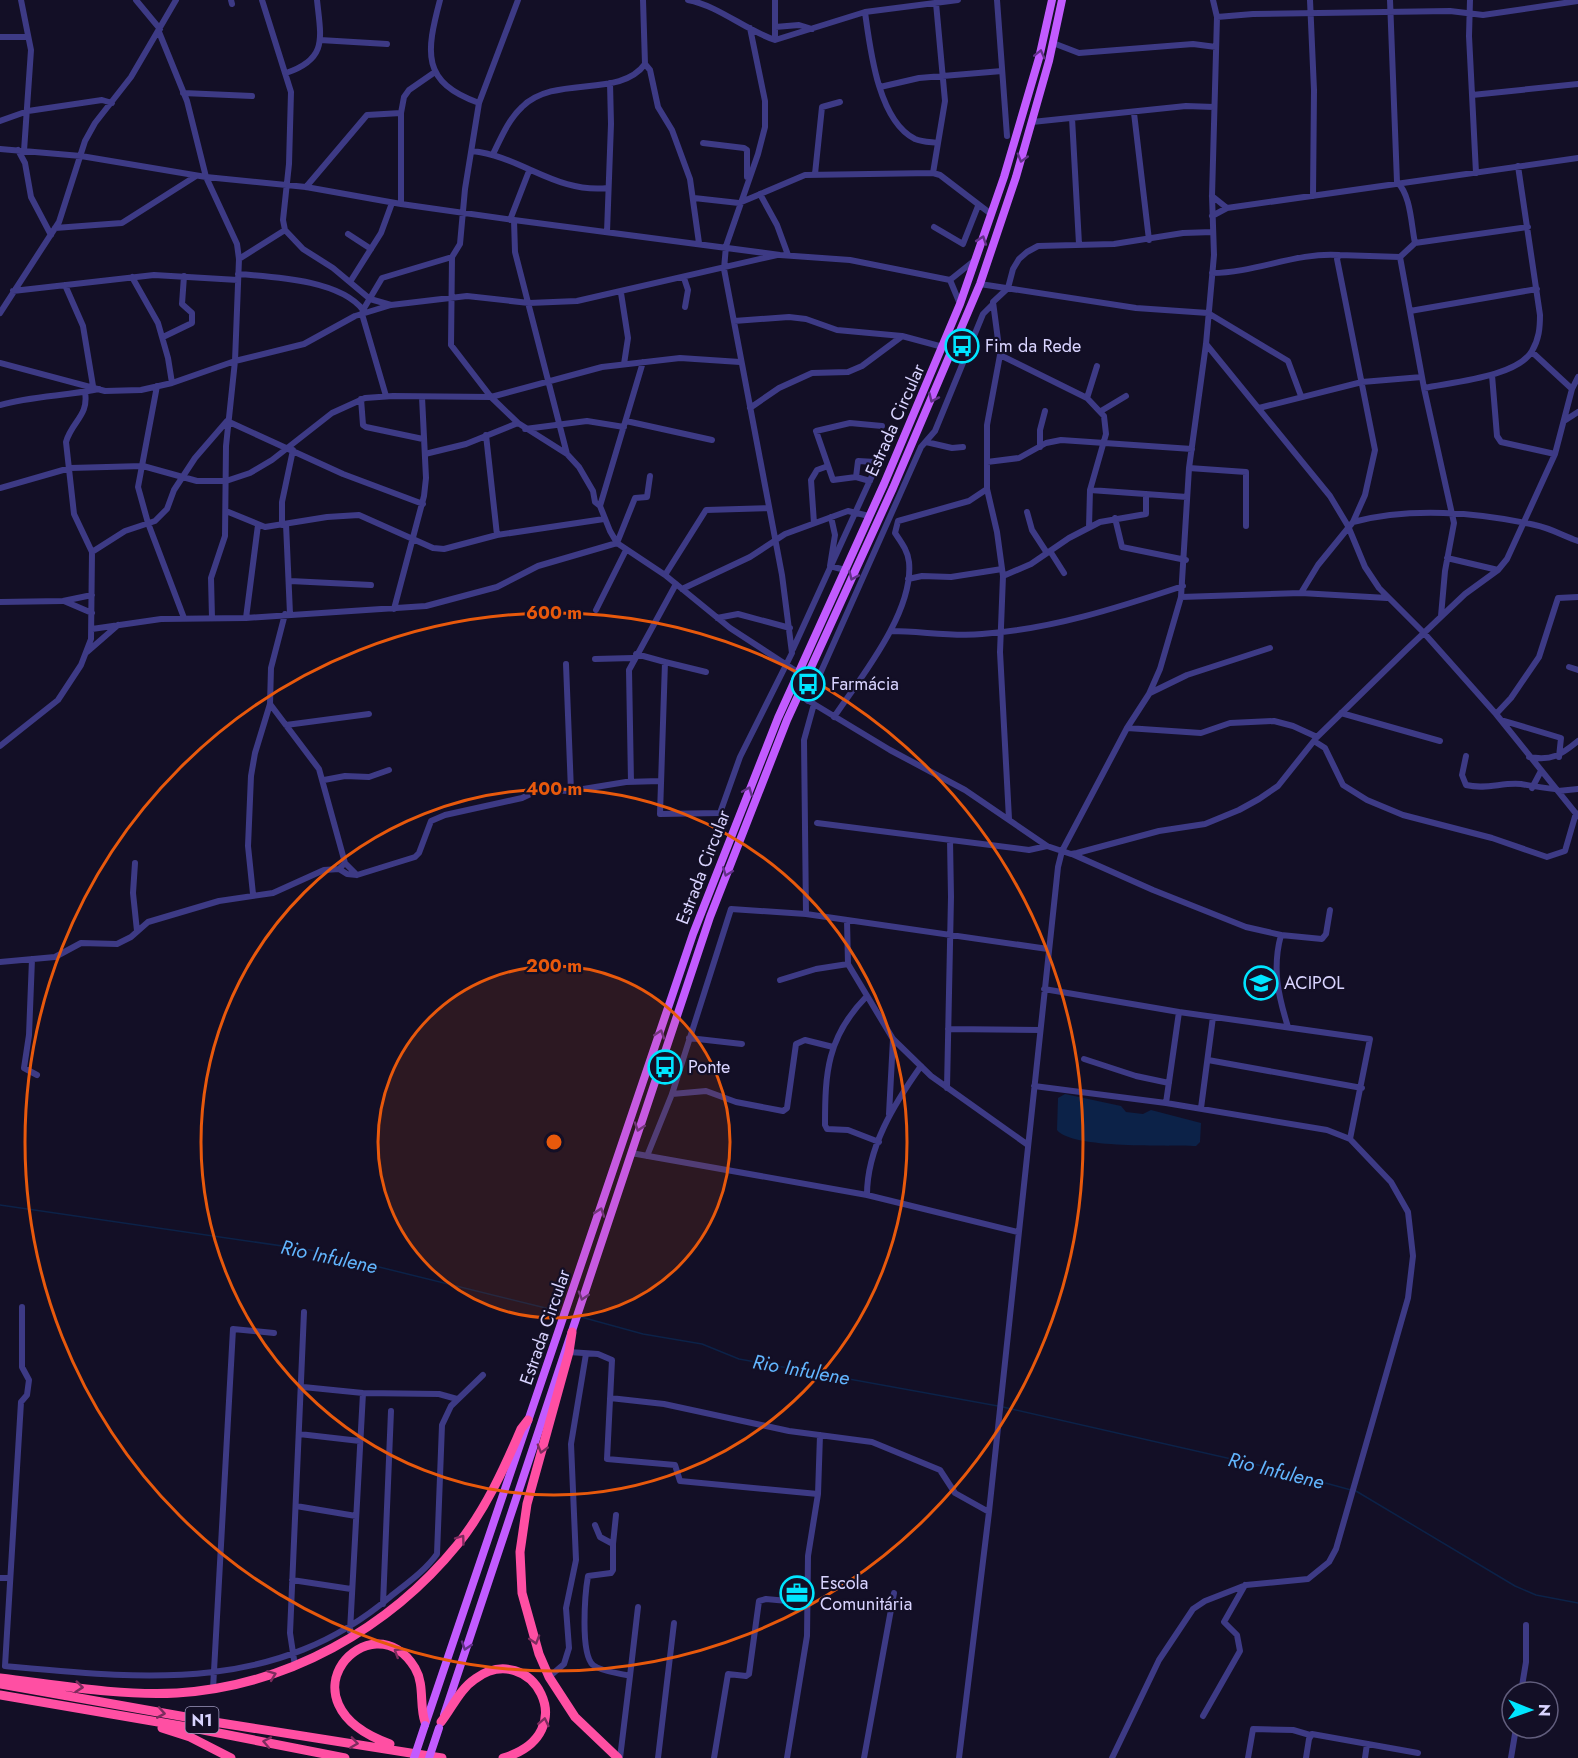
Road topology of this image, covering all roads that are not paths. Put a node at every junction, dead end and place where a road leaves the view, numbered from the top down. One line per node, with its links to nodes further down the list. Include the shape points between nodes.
1 (21, 0): 35 (street)
2 (136, 0): 33 (street)
3 (176, 0): 33 (street)
4 (262, 0): 44 (street)
5 (317, 0): 36 (street)
6 (440, 0): 43 (street, via 431,38)
7 (523, 0): 23 (street)
8 (643, 0): 41 (street)
9 (688, 0): 24 (street)
10 (713, 0): 24 (street)
11 (775, 0): 30 (street)
12 (958, 0): 21 (street)
13 (997, 0): 42 (street)
14 (1052, 0): 94 (main road, Estrada Circular, one-way to 14)
15 (1062, 0): 38 (main road, Estrada Circular)
16 (1213, 0): 29 (street)
17 (1310, 0): 28 (street)
18 (1390, 0): 27 (street)
19 (1470, 0): 26 (street)
20 (1578, 1): 22 (street)
21 (932, 2): 25 (street); 45 (street)
22 (1554, 2): 26 (street, via 1496,14)
23 (517, 3): 54 (street)
24 (714, 10): 31 (street)
25 (865, 12): 32 (street); 48 (street)
26 (1470, 12): 27 (street); 50 (street)
27 (1390, 13): 28 (street); 80 (street)
28 (1310, 14): 29 (street); 86 (street)
29 (1217, 17): 40 (street)
30 (775, 27): 32 (street, via 799,25); 37 (street)
31 (750, 28): 37 (street); 79 (street, via 765,101 765,127)
32 (812, 29): 37 (street)
33 (159, 30): 49 (street); 53 (street)
34 (0, 37): 35 (street)
35 (28, 37): 56 (street)
36 (320, 40): 39 (street); 44 (street, via 313,60)
37 (775, 40)
38 (1053, 43): 40 (street, via 1079,53 1193,44); 61 (main road, Estrada Circular)
39 (387, 44)
40 (1216, 47): 55 (street)
41 (645, 64): 46 (street, via 631,77); 87 (street)
42 (1002, 71): 45 (street); 62 (street)
43 (435, 72): 54 (street, via 451,91); 57 (street, via 406,93)
44 (286, 73): 81 (street, via 291,107)
45 (943, 75): 48 (street); 64 (street, via 944,117)
46 (610, 83): 68 (street, via 566,87 536,96 511,119); 83 (street)
47 (1578, 84): 50 (street)
48 (880, 87): 64 (street, via 890,111 911,136)
49 (183, 93): 51 (street); 78 (street)
50 (1472, 95): 75 (street)
51 (252, 96)
52 (840, 102): 76 (street, via 822,107)
53 (112, 103): 56 (street, via 102,100); 69 (street, via 95,123)
54 (478, 103): 67 (street)
55 (1215, 106): 58 (street); 85 (street)
56 (28, 111): 60 (street); 66 (street)
57 (401, 113): 82 (street, via 367,115); 90 (street)
58 (1134, 113): 59 (street); 105 (street)
59 (1072, 118): 61 (street); 108 (street)
60 (0, 121)
61 (1032, 122): 126 (main road, Estrada Circular, one-way to 126)
62 (1007, 136)
63 (703, 143): 79 (street, via 747,150)
64 (938, 143): 74 (street)
65 (0, 149): 66 (street)
66 (24, 151): 69 (street); 71 (street); 71 (street)
67 (472, 151): 68 (street); 93 (street)
68 (493, 154): 73 (street)
69 (81, 156): 77 (street); 99 (street)
70 (1578, 158): 72 (street)
71 (25, 163): 104 (street, via 31,197)
72 (1518, 166): 75 (street); 98 (street)
73 (529, 171): 83 (street, via 575,188); 96 (street)
74 (933, 173): 76 (street); 91 (street)
75 (1476, 173): 80 (street)
76 (815, 174): 84 (street, via 795,178)
77 (196, 176): 78 (street); 99 (street, via 122,223)
78 (206, 177): 81 (street); 116 (street, via 237,244)
79 (747, 179): 89 (street)
80 (1397, 182): 86 (street); 107 (street, via 1404,191)
81 (286, 186): 82 (street); 100 (street)
82 (306, 187): 88 (street)
83 (608, 188): 101 (street)
84 (760, 194): 89 (street); 112 (street)
85 (1212, 196): 92 (street); 95 (street)
86 (1313, 196): 92 (street)
87 (694, 198): 89 (street); 106 (street)
88 (392, 203): 90 (street); 110 (street)
89 (739, 203): 109 (street)
90 (401, 204): 93 (street)
91 (978, 206): 94 (street); 97 (street, via 963,244)
92 (1227, 208): 95 (street)
93 (462, 212): 96 (street); 114 (street, via 460,244)
94 (991, 214): 117 (main road, Estrada Circular, one-way to 94)
95 (1212, 216): 102 (street)
96 (512, 220): 101 (street); 134 (street, via 515,252)
97 (934, 227)
98 (1528, 227): 107 (street); 129 (street)
99 (56, 228): 104 (street)
100 (285, 230): 116 (street); 125 (street, via 303,249)
101 (607, 232): 106 (street)
102 (1213, 232): 105 (street); 119 (street)
103 (348, 234): 110 (street)
104 (51, 235): 130 (street)
105 (1149, 240): 108 (street)
106 (699, 243): 109 (street)
107 (1415, 243): 115 (street)
108 (1079, 244): 128 (street, via 1038,246 1027,252 1013,269)
109 (726, 246): 111 (street); 118 (street)
110 (371, 249): 125 (street)
111 (780, 255): 112 (street); 118 (street)
112 (788, 255): 124 (street, via 850,260)
113 (1339, 255): 115 (street); 119 (street); 161 (street)
114 (452, 257): 132 (street); 133 (street, via 382,278)
115 (1400, 257): 139 (street)
116 (239, 258): 122 (street)
117 (975, 260): 124 (street); 135 (main road, Estrada Circular)
118 (724, 269): 123 (street); 143 (street)
119 (1212, 273): 142 (street)
120 (184, 276): 121 (street); 122 (street); 145 (street, via 182,304 192,313 192,322)
121 (132, 277): 127 (street); 145 (street)
122 (238, 277): 140 (street, via 290,279 343,293 353,297); 150 (street)
123 (684, 278): 131 (street); 138 (street, via 688,290)
124 (950, 280): 135 (street)
125 (350, 282): 133 (street)
126 (980, 284): 128 (street); 220 (main road, Estrada Circular, one-way to 220)
127 (64, 285): 130 (street); 163 (street, via 83,326)
128 (1008, 288): 137 (street); 142 (street)
129 (1536, 289): 139 (street); 148 (street, via 1539,336)
130 (14, 291): 141 (street)
131 (621, 293): 134 (street, via 578,301); 154 (street, via 628,338)
132 (450, 297): 134 (street, via 482,296); 136 (street); 171 (street, via 451,345)
133 (370, 299): 136 (street); 140 (street)
134 (529, 303): 159 (street)
135 (960, 304): 147 (main road, Estrada Circular)
136 (391, 305): 140 (street)
137 (992, 305): 149 (street); 190 (street, via 983,314 935,431)
138 (684, 307)
139 (1410, 311): 157 (street)
140 (362, 312): 150 (street, via 304,344); 167 (street)
141 (0, 313)
142 (1208, 314): 146 (street); 169 (street, via 1288,362)
143 (734, 321): 144 (street, via 789,317 837,330); 152 (street)
144 (902, 336): 147 (street); 175 (street, via 862,366 848,372 812,373)
145 (163, 337): 160 (street)
146 (1206, 344): 176 (street); 195 (street)
147 (943, 347): 222 (main road, Estrada Circular)
148 (1532, 352): 156 (street, via 1509,369); 166 (street)
149 (1000, 355): 172 (street); 199 (street, via 989,408)
150 (235, 361): 160 (street); 180 (street)
151 (644, 362): 152 (street, via 680,358); 154 (street); 184 (street)
152 (740, 362): 175 (street)
153 (0, 363): 163 (street)
154 (624, 364): 159 (street)
155 (1097, 366): 172 (street)
156 (1492, 375): 164 (street); 198 (street, via 1497,436 1501,442)
157 (1422, 377): 161 (street); 164 (street)
158 (1578, 377): 166 (street)
159 (547, 381): 171 (street); 183 (street)
160 (172, 382): 162 (street)
161 (1362, 382): 169 (street); 231 (street, via 1375,450 1365,495)
162 (157, 386): 163 (street, via 141,390); 200 (street)
163 (96, 388): 165 (street)
164 (1424, 388): 221 (street)
165 (85, 392): 174 (street); 202 (street, via 86,408 66,442)
166 (1574, 392): 181 (street)
167 (386, 396): 170 (street); 173 (street)
168 (1126, 396): 178 (street)
169 (1301, 396): 176 (street)
170 (422, 397): 171 (street); 188 (street)
171 (491, 397): 182 (street)
172 (1088, 398): 178 (street)
173 (361, 399): 188 (street, via 363,425); 194 (street, via 322,419)
174 (0, 405)
175 (750, 408): 216 (street)
176 (1259, 408): 231 (street)
177 (1045, 411): 193 (street)
178 (1101, 411): 191 (street, via 1106,426)
179 (1578, 412): 181 (street)
180 (227, 421): 194 (street); 204 (street, via 211,436); 207 (street)
181 (1564, 421): 198 (street)
182 (518, 423): 186 (street); 187 (street)
183 (559, 423): 184 (street); 186 (street); 197 (street)
184 (625, 424): 189 (street); 215 (street)
185 (882, 426): 201 (street, via 857,422 816,431)
186 (524, 429): 197 (street)
187 (486, 435): 196 (street); 236 (street)
188 (423, 440): 196 (street)
189 (712, 440)
190 (926, 442): 192 (street); 226 (street)
191 (1104, 442): 193 (street, via 1061,440); 195 (street); 211 (street)
192 (963, 447)
193 (1040, 447): 199 (street, via 1019,458)
194 (291, 449): 207 (street, via 250,473); 214 (street); 230 (street, via 282,502)
195 (1192, 450): 203 (street)
196 (425, 454): 214 (street)
197 (567, 454): 215 (street, via 579,467)
198 (1555, 454): 228 (street)
199 (987, 462): 210 (street)
200 (143, 466): 202 (street); 204 (street); 229 (street, via 138,487)
201 (828, 466): 206 (street, via 833,480); 227 (street, via 817,470 811,480)
202 (70, 468): 209 (street); 242 (street, via 75,520)
203 (1189, 468): 213 (street); 233 (street, via 1246,472)
204 (183, 476): 207 (street, via 197,481); 229 (street, via 167,509)
205 (650, 476): 240 (street, via 647,497 635,498)
206 (856, 477): 208 (street); 208 (street, via 858,461 875,462)
207 (226, 481): 217 (street)
208 (870, 481): 218 (street)
209 (0, 489)
210 (987, 489): 235 (street, via 969,501 903,518 898,521); 249 (street, via 998,532)
211 (1090, 490): 212 (street); 234 (street)
212 (1146, 494): 213 (street); 224 (street, via 1146,514)
213 (1187, 497): 245 (street)
214 (423, 504): 237 (street)
215 (600, 506): 225 (street)
216 (769, 508): 238 (street); 251 (street, via 702,512)
217 (226, 511): 232 (street); 271 (street, via 224,540 211,578)
218 (857, 512): 222 (street); 223 (street); 246 (street)
219 (1027, 512): 243 (street, via 1032,530)
220 (881, 514): 226 (street); 274 (main road, Estrada Circular, one-way to 274)
221 (1452, 514): 228 (street); 231 (street, via 1398,514); 244 (street, via 1454,523)
222 (869, 516): 247 (main road, Estrada Circular)
223 (831, 517): 227 (street); 246 (street, via 835,535)
224 (1115, 518): 234 (street); 245 (street, via 1122,547)
225 (604, 519): 236 (street); 240 (street)
226 (888, 521): 235 (street); 276 (street)
227 (814, 523): 238 (street)
228 (1525, 523): 239 (street); 248 (street)
229 (148, 524): 242 (street, via 125,531); 270 (street)
230 (284, 524): 232 (street); 237 (street, via 359,515); 253 (street)
231 (1350, 524): 258 (street); 262 (street, via 1365,567)
232 (258, 525): 272 (street)
233 (1246, 526)
234 (1089, 527): 243 (street)
235 (896, 533): 252 (street, via 909,562)
236 (498, 535): 237 (street, via 444,549)
237 (413, 539): 265 (street)
238 (775, 541): 257 (street); 277 (street)
239 (1578, 541)
240 (617, 543): 241 (street); 265 (street, via 538,566 497,587 437,604)
241 (626, 550): 251 (street); 266 (street)
242 (92, 552): 259 (street)
243 (1049, 552): 249 (street); 250 (street)
244 (1447, 558): 248 (street); 269 (street)
245 (1186, 560): 256 (street)
246 (830, 566): 247 (street); 284 (street)
247 (845, 570): 293 (main road, Estrada Circular)
248 (1498, 570): 269 (street)
249 (1002, 573): 252 (street); 280 (street)
250 (1064, 573)
251 (665, 575): 254 (street)
252 (908, 579): 279 (street, via 904,605)
253 (291, 581): 255 (street); 268 (street)
254 (676, 584): 257 (street); 285 (street)
255 (371, 585)
256 (1183, 586): 260 (street); 280 (street, via 1073,621)
257 (682, 589): 273 (street)
258 (1301, 593): 260 (street); 262 (street)
259 (92, 595): 263 (street); 267 (street)
260 (1181, 597): 294 (street)
261 (1578, 597): 301 (street, via 1558,598 1539,657)
262 (1387, 598): 281 (street)
263 (63, 601): 264 (street); 267 (street)
264 (0, 602)
265 (394, 609): 268 (street)
266 (596, 610)
267 (92, 612): 278 (street)
268 (288, 614): 272 (street); 297 (street, via 271,668)
269 (1441, 616): 281 (street)
270 (184, 618): 271 (street); 275 (street)
271 (212, 618): 272 (street)
272 (246, 618)
273 (717, 618): 277 (street, via 738,614); 289 (street)
274 (833, 621): 276 (street); 295 (main road, Estrada Circular)
275 (118, 624): 278 (street); 283 (street)
276 (843, 625): 296 (street)
277 (790, 628): 284 (street)
278 (92, 629): 283 (street)
279 (891, 630): 280 (street, via 955,635); 300 (street)
280 (1000, 633): 321 (street)
281 (1424, 633): 298 (street); 301 (street)
282 (1270, 648): 294 (street, via 1187,675)
283 (87, 652): 307 (street, via 58,700)
284 (792, 653): 289 (street)
285 (635, 656): 286 (street); 287 (street); 315 (street, via 627,682)
286 (595, 659)
287 (665, 662): 292 (street); 314 (street)
288 (566, 664): 319 (street)
289 (786, 664): 293 (street); 314 (street, via 740,757 720,813 660,814)
290 (1569, 667): 291 (street)
291 (1578, 670)
292 (706, 672)
293 (799, 673): 386 (main road, Estrada Circular, one-way to 293, via 693,934)
294 (1149, 694): 303 (street)
295 (799, 695): 296 (street); 370 (main road, Estrada Circular, one-way to 370, via 710,916)
296 (811, 702): 300 (street); 334 (street, via 804,740)
297 (270, 704): 302 (street); 332 (street, via 251,776 248,846)
298 (1341, 713): 304 (street); 305 (street)
299 (369, 714): 302 (street)
300 (834, 717): 321 (street)
301 (1498, 717): 309 (street); 310 (street, via 1561,738)
302 (286, 725): 313 (street)
303 (1127, 728): 304 (street, via 1201,733 1230,723 1274,721 1293,726); 326 (street)
304 (1315, 739): 323 (street, via 1325,748 1348,790 1403,815 1547,857 1565,851); 327 (street, via 1278,786 1239,810 1205,824 1159,831)
305 (1440, 741)
306 (1578, 741): 310 (street)
307 (0, 746)
308 (1466, 756): 316 (street, via 1462,775 1466,785 1481,788 1522,784)
309 (1529, 757): 310 (street); 312 (street)
310 (1559, 757)
311 (389, 770): 313 (street, via 369,777)
312 (1541, 771): 316 (street); 318 (street)
313 (324, 780): 329 (street)
314 (660, 781): 315 (street)
315 (631, 782): 319 (street)
316 (1532, 788): 318 (street)
317 (1578, 789): 318 (street)
318 (1556, 790): 320 (street)
319 (571, 791): 331 (street, via 539,790 522,798 445,815 431,821 418,855)
320 (1577, 815): 323 (street)
321 (1009, 819): 325 (street)
322 (817, 823): 324 (street)
323 (1576, 826)
324 (950, 840): 325 (street, via 1029,850); 337 (street)
325 (1047, 846): 326 (street)
326 (1062, 851): 327 (street); 339 (street)
327 (1071, 854): 338 (street, via 1152,891 1246,927)
328 (135, 863): 336 (street)
329 (345, 863): 330 (street); 331 (street)
330 (339, 869): 331 (street); 332 (street, via 318,872 273,893)
331 (357, 875)
332 (253, 894): 336 (street, via 148,922)
333 (1330, 910): 338 (street, via 1325,938)
334 (806, 914): 335 (street); 351 (street, via 731,909)
335 (847, 921): 337 (street); 342 (street)
336 (136, 931): 340 (street, via 117,944 81,944 61,955)
337 (950, 935): 339 (street); 349 (street)
338 (1281, 935): 348 (street, via 1275,973)
339 (1048, 949): 344 (street)
340 (32, 959): 341 (street); 358 (street, via 24,1068)
341 (0, 962)
342 (848, 964): 343 (street); 345 (street)
343 (780, 980)
344 (1044, 989): 346 (street); 350 (street)
345 (866, 997): 352 (street); 354 (street, via 844,1024)
346 (1179, 1012): 347 (street); 359 (street)
347 (1214, 1017): 348 (street); 356 (street)
348 (1288, 1027): 362 (street, via 1371,1040)
349 (948, 1029): 350 (street); 361 (street)
350 (1040, 1030): 360 (street)
351 (689, 1038): 353 (street); 363 (street)
352 (893, 1039): 357 (street); 366 (street)
353 (742, 1044)
354 (833, 1047): 363 (street, via 805,1040 796,1044 787,1108 783,1111 736,1102 706,1091); 368 (street, via 826,1073 825,1127 848,1130)
355 (1084, 1059): 359 (street)
356 (1208, 1060): 362 (street); 365 (street)
357 (921, 1066): 361 (street); 366 (street)
358 (37, 1075)
359 (1169, 1083): 364 (street)
360 (1034, 1086): 364 (street); 369 (street)
361 (947, 1088): 369 (street)
362 (1362, 1088): 367 (street)
363 (672, 1094): 371 (street)
364 (1166, 1103): 365 (street)
365 (1201, 1108): 367 (street, via 1327,1130)
366 (889, 1117): 368 (street)
367 (1350, 1139): 400 (street, via 1391,1182 1408,1212 1413,1256 1408,1298 1329,1562 1308,1580)
368 (879, 1142): 372 (street, via 868,1168)
369 (1028, 1145): 373 (street)
370 (631, 1153): 371 (street); 376 (main road, Estrada Circular, one-way to 376)
371 (647, 1156): 372 (street)
372 (867, 1195): 373 (street)
373 (1018, 1232): 392 (street)
374 (22, 1307): 398 (street, via 22,1367 29,1380 27,1395 21,1402)
375 (304, 1312): 381 (street)
376 (574, 1327): 378 (highway); 423 (main road, Estrada Circular, one-way to 423)
377 (274, 1333): 413 (street, via 233,1329)
378 (569, 1352): 379 (street); 415 (highway, one-way to 415, via 527,1504 520,1552 522,1593)
379 (586, 1354): 383 (street, via 609,1356 612,1360); 415 (street, via 571,1444 576,1560 566,1608 569,1648 564,1664)
380 (483, 1375): 384 (street)
381 (303, 1387): 382 (street); 387 (street)
382 (363, 1394): 384 (street, via 439,1394); 389 (street)
383 (610, 1398): 388 (street, via 674,1405); 390 (street, via 607,1459 675,1465 680,1481)
384 (457, 1399): 403 (street, via 442,1425 437,1554)
385 (391, 1412): 403 (street)
386 (528, 1420): 406 (highway, one-way to 386, via 424,1582 459,1543 482,1509); 422 (main road, Estrada Circular)
387 (299, 1434): 389 (street); 391 (street)
388 (820, 1435): 390 (street); 392 (street, via 872,1442 934,1466 956,1493)
389 (360, 1442): 393 (street)
390 (818, 1494): 404 (street, via 808,1556)
391 (296, 1506): 393 (street); 399 (street)
392 (989, 1512): 440 (street)
393 (356, 1515): 401 (street)
394 (616, 1515): 396 (street)
395 (595, 1525): 396 (street, via 600,1537)
396 (613, 1544): 414 (street, via 612,1572 588,1576 585,1637 592,1664)
397 (0, 1578): 398 (street)
398 (9, 1578): 411 (street)
399 (292, 1581): 401 (street); 410 (street)
400 (1246, 1585): 420 (street, via 1224,1622 1237,1635 1240,1651); 441 (street, via 1205,1601 1181,1624 1159,1660)
401 (351, 1590): 409 (street)
402 (894, 1593): 439 (street)
403 (383, 1603): 406 (street); 409 (street)
404 (809, 1603): 437 (street, via 759,1601 749,1674 728,1674); 438 (street, via 803,1671)
405 (638, 1607): 414 (street)
406 (383, 1617): 409 (highway)
407 (674, 1623): 436 (street)
408 (1526, 1625): 417 (street)
409 (350, 1633): 410 (street); 412 (highway)
410 (292, 1654): 412 (street); 413 (street)
411 (5, 1666): 413 (street, via 112,1676); 416 (street)
412 (295, 1666): 418 (highway, one-way to 412, via 260,1679)
413 (214, 1674): 418 (street)
414 (630, 1676): 435 (street)
415 (549, 1677): 435 (highway, via 575,1717)
416 (1, 1680): 418 (highway, one-way to 418, via 128,1693); 427 (highway, N1, one-way to 427, via 214,1722)
417 (1523, 1680)
418 (213, 1689)
419 (0, 1695): 421 (highway, N1)
420 (1203, 1716)
421 (146, 1721): 429 (highway); 430 (highway, N1, one-way to 421)
422 (425, 1724): 427 (highway, one-way to 427, via 417,1672 396,1649 372,1644 359,1648 340,1665 335,1693 343,1716 365,1733); 431 (main road, Estrada Circular, bridge)
423 (440, 1725): 432 (main road, bridge); 434 (highway, one-way to 423, via 529,1747 546,1722 539,1689 522,1673 498,1669 475,1679)
424 (1310, 1735): 426 (street); 442 (street, via 1253,1728); 443 (street)
425 (1514, 1740): 445 (street)
426 (1367, 1744): 428 (street); 444 (street)
427 (405, 1750): 433 (highway, N1)
428 (1418, 1753)
429 (231, 1758)
430 (345, 1758)
431 (414, 1758)
432 (429, 1758)
433 (442, 1758)
434 (504, 1758)
435 (619, 1758)
436 (658, 1758)
437 (714, 1758)
438 (787, 1758)
439 (864, 1758)
440 (959, 1758)
441 (1112, 1758)
442 (1248, 1758)
443 (1306, 1758)
444 (1365, 1758)
445 (1511, 1758)

